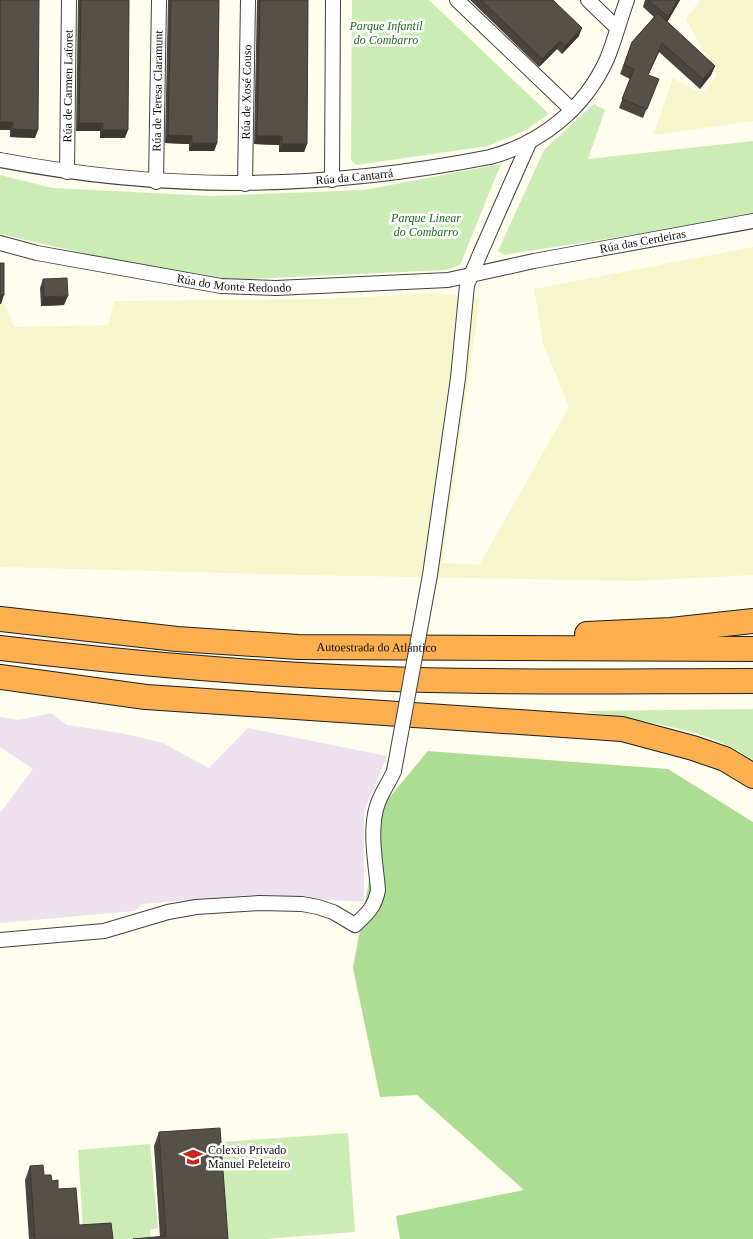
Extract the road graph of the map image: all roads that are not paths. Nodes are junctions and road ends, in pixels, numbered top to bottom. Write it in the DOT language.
graph roads {
  1 [pos="69,0"];
  2 [pos="159,0"];
  3 [pos="248,0"];
  4 [pos="332,0"];
  5 [pos="457,0"];
  6 [pos="588,0"];
  7 [pos="627,0"];
  8 [pos="618,28"];
  9 [pos="572,110"];
  10 [pos="530,142"];
  11 [pos="0,160"];
  12 [pos="67,172"];
  13 [pos="332,180"];
  14 [pos="156,182"];
  15 [pos="246,184"];
  16 [pos="753,221"];
  17 [pos="0,243"];
  18 [pos="534,261"];
  19 [pos="470,276"];
  20 [pos="0,619"];
  21 [pos="753,621"];
  22 [pos="53,625"];
  23 [pos="0,648"];
  24 [pos="753,649"];
  25 [pos="0,677"];
  26 [pos="753,681"];
  27 [pos="753,776"];
  28 [pos="0,940"];
  1 -- 12 [label="street, Rúa de Carmen Laforet"];
  2 -- 14 [label="street, Rúa de Teresa Claramunt"];
  3 -- 15 [label="street, Rúa de Xosé Couso"];
  4 -- 13 [label="street"];
  5 -- 9 [label="street"];
  6 -- 8 [label="street"];
  7 -- 8 [label="street, Rúa da Cantarrá"];
  8 -- 9 [label="street, Rúa da Cantarrá"];
  9 -- 10 [label="street, Rúa da Cantarrá"];
  10 -- 13 [label="street, Rúa da Cantarrá"];
  10 -- 19 [label="street, bridge"];
  11 -- 12 [label="street, Rúa da Cantarrá"];
  12 -- 14 [label="street, Rúa da Cantarrá"];
  13 -- 15 [label="street, Rúa da Cantarrá"];
  14 -- 15 [label="street, Rúa da Cantarrá"];
  16 -- 18 [label="street, Rúa das Cerdeiras"];
  17 -- 19 [label="street, Rúa do Monte Redondo"];
  18 -- 19 [label="street, Rúa do Monte Redondo"];
  19 -- 28 [label="street, bridge"];
  20 -- 22 [label="highway, Autoestrada do Atlántico"];
  21 -- 22 [label="highway"];
  22 -- 24 [label="highway, Autoestrada do Atlántico"];
  23 -- 26 [label="highway"];
  25 -- 27 [label="highway"];
}
